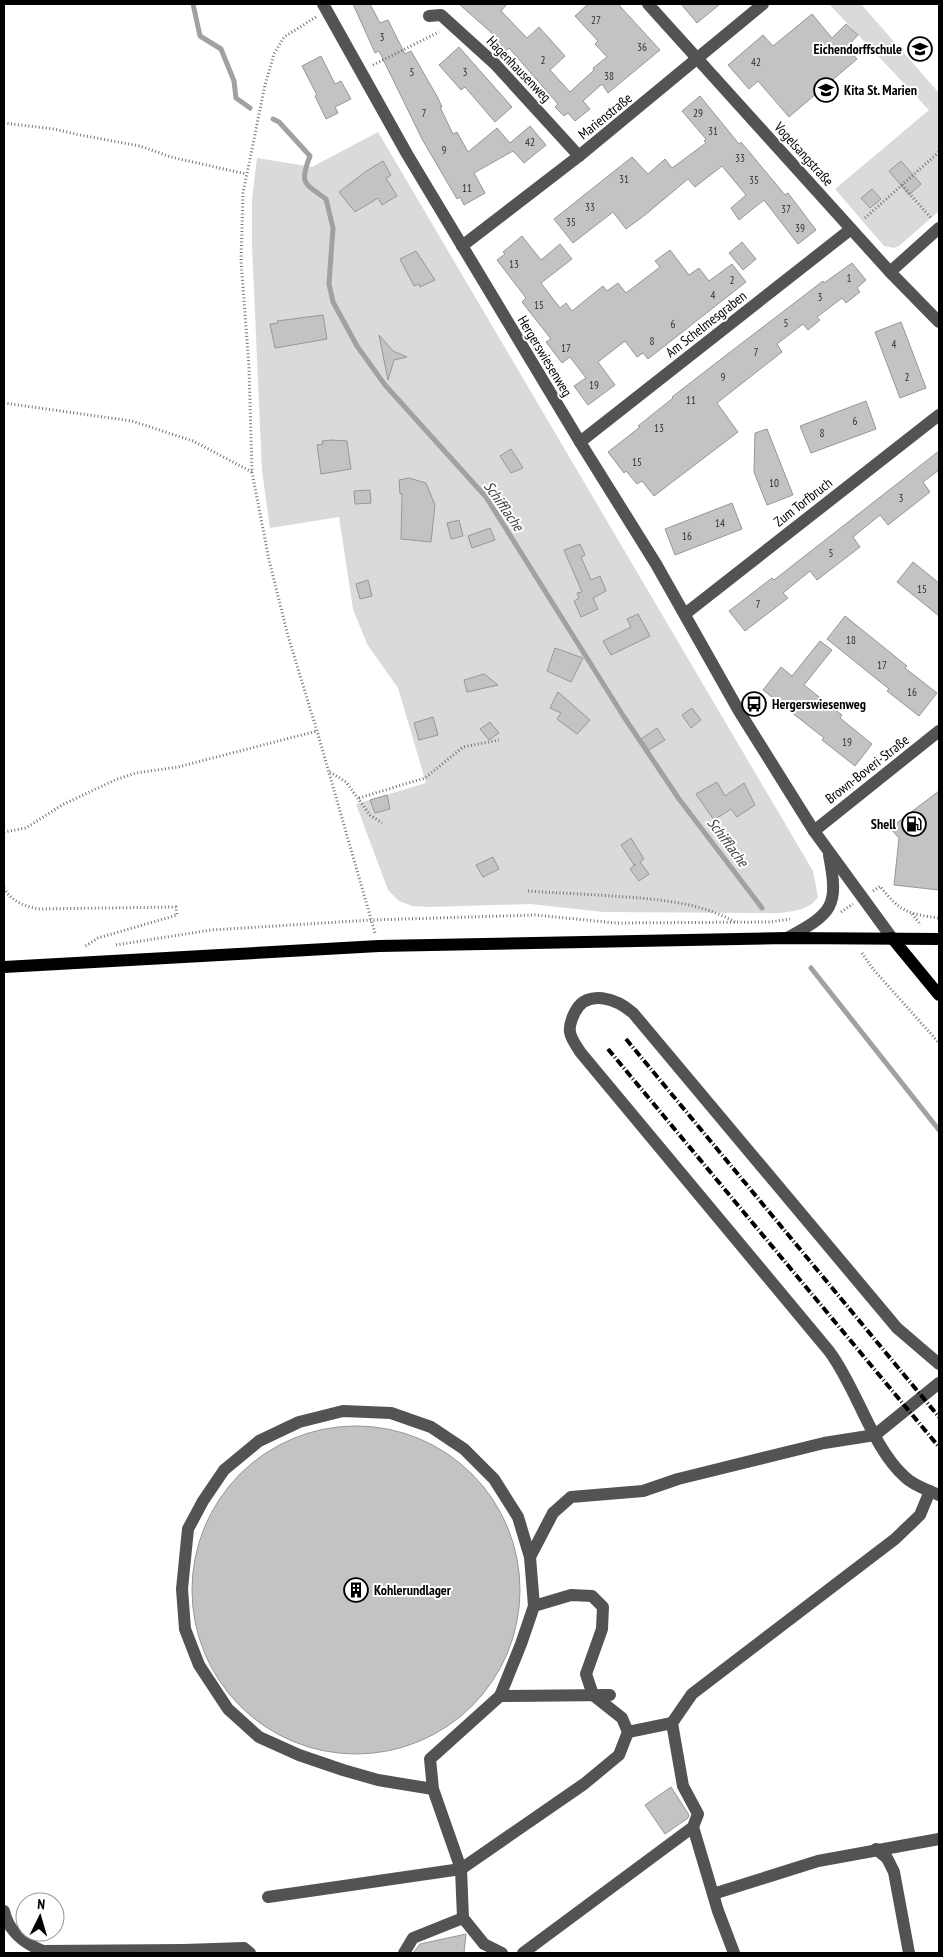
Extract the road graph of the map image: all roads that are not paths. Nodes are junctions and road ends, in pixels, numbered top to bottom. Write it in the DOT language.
graph roads {
  1 [pos="648,4"];
  2 [pos="763,4"];
  3 [pos="325,7"];
  4 [pos="429,16"];
  5 [pos="698,58"];
  6 [pos="579,156"];
  7 [pos="937,226"];
  8 [pos="851,229"];
  9 [pos="462,246"];
  10 [pos="890,272"];
  11 [pos="939,322"];
  12 [pos="939,415"];
  13 [pos="580,442"];
  14 [pos="685,614"];
  15 [pos="939,731"];
  16 [pos="814,831"];
  17 [pos="828,850"];
  18 [pos="787,938"];
  19 [pos="892,938"];
  20 [pos="939,939"];
  21 [pos="4,967"];
  22 [pos="939,995"];
  23 [pos="939,1364"];
  24 [pos="939,1383"];
  25 [pos="875,1435"];
  26 [pos="935,1493"];
  27 [pos="530,1557"];
  28 [pos="534,1606"];
  29 [pos="593,1695"];
  30 [pos="610,1695"];
  31 [pos="500,1696"];
  32 [pos="672,1723"];
  33 [pos="628,1732"];
  34 [pos="433,1789"];
  35 [pos="693,1827"];
  36 [pos="939,1839"];
  37 [pos="876,1849"];
  38 [pos="461,1869"];
  39 [pos="713,1894"];
  40 [pos="268,1897"];
  41 [pos="4,1910"];
  42 [pos="463,1918"];
  43 [pos="182,1952"];
  44 [pos="250,1953"];
  45 [pos="404,1953"];
  46 [pos="502,1953"];
  47 [pos="523,1953"];
  48 [pos="734,1953"];
  49 [pos="909,1953"];
  1 -- 5 [label="street, Vogelsangstraße"];
  2 -- 5 [label="street, Marienstraße"];
  3 -- 9 [label="street, Hergerswiesenweg"];
  4 -- 6 [label="street, Hagenhausenweg"];
  5 -- 6 [label="street, Marienstraße"];
  5 -- 8 [label="street, Vogelsangstraße"];
  6 -- 9 [label="street, Marienstraße"];
  7 -- 10 [label="street"];
  8 -- 10 [label="street, Vogelsangstraße"];
  8 -- 13 [label="street, Am Schelmesgraben"];
  9 -- 13 [label="street, Hergerswiesenweg"];
  10 -- 11 [label="street, Vogelsangstraße"];
  12 -- 14 [label="street, Zum Torfbruch"];
  13 -- 14 [label="street, Hergerswiesenweg"];
  14 -- 16 [label="street, Hergerswiesenweg"];
  15 -- 16 [label="street, Brown-Boveri-Straße"];
  16 -- 17 [label="street, Hergerswiesenweg"];
  17 -- 18 [label="street"];
  17 -- 19 [label="street, Hergerswiesenweg"];
  18 -- 19 [label="main road"];
  18 -- 21 [label="main road"];
  19 -- 20 [label="main road"];
  19 -- 22 [label="main road"];
  23 -- 25 [label="street"];
  24 -- 25 [label="street"];
  25 -- 26 [label="street"];
  25 -- 27 [label="street"];
  26 -- 32 [label="street"];
  27 -- 28 [label="street"];
  27 -- 34 [label="street"];
  28 -- 29 [label="street"];
  28 -- 31 [label="street"];
  29 -- 30 [label="street"];
  29 -- 31 [label="street"];
  29 -- 33 [label="street"];
  31 -- 34 [label="street"];
  32 -- 33 [label="street"];
  32 -- 35 [label="street"];
  33 -- 38 [label="street"];
  34 -- 38 [label="street"];
  35 -- 39 [label="street"];
  35 -- 47 [label="street"];
  36 -- 37 [label="street"];
  37 -- 39 [label="street"];
  37 -- 49 [label="street"];
  38 -- 40 [label="street"];
  38 -- 42 [label="street"];
  39 -- 48 [label="street"];
  41 -- 43 [label="street"];
  42 -- 45 [label="street"];
  42 -- 46 [label="street"];
  43 -- 44 [label="street"];
}
